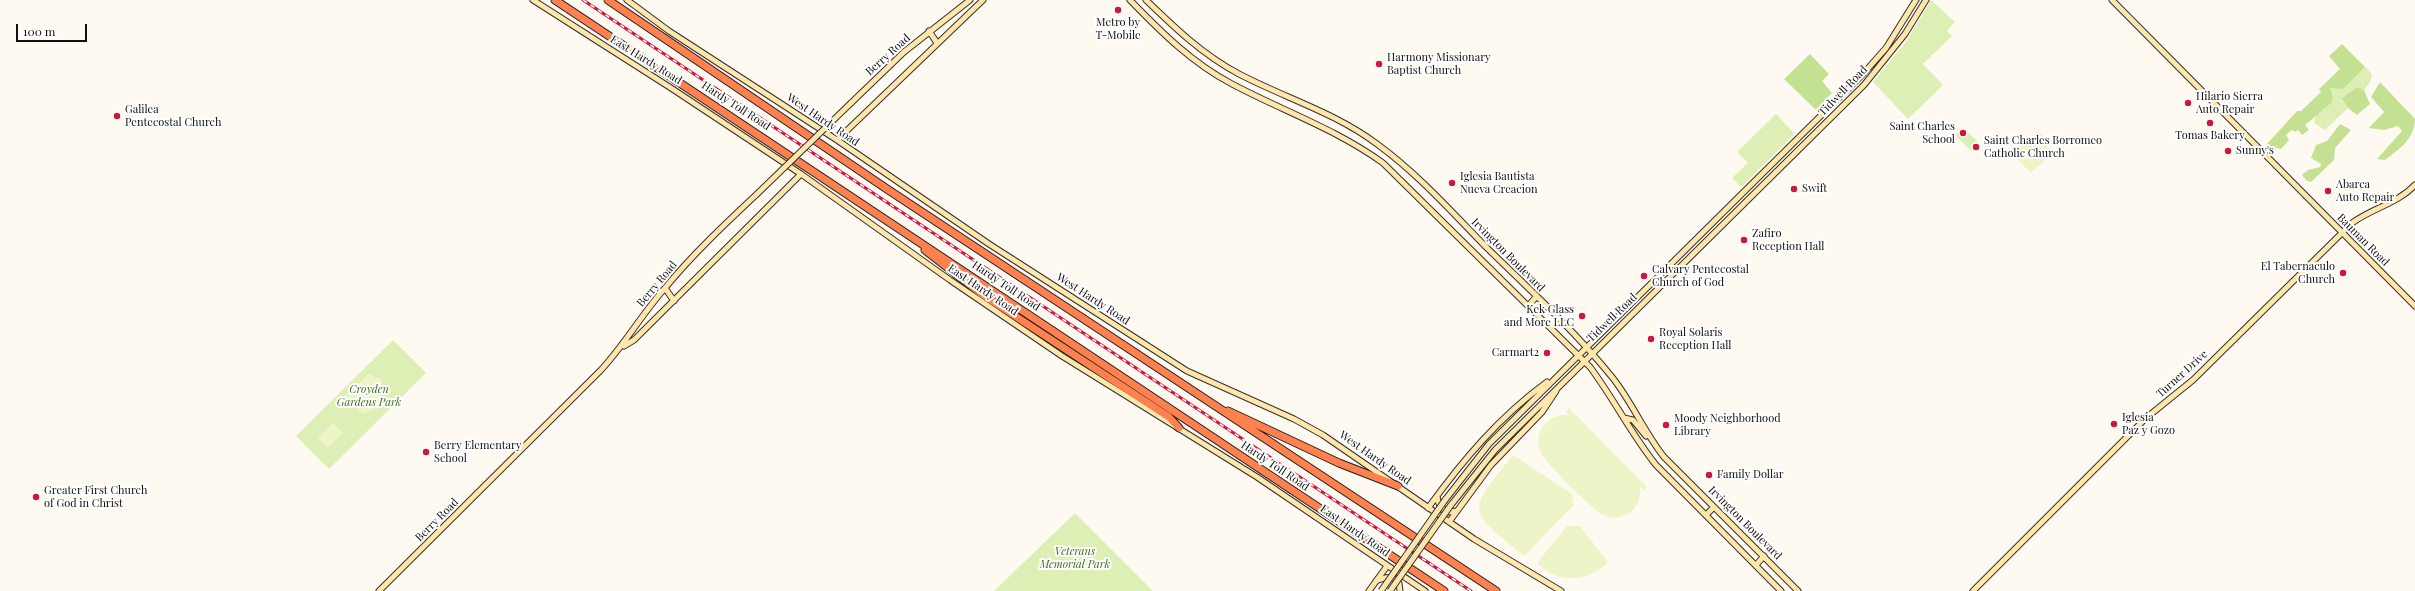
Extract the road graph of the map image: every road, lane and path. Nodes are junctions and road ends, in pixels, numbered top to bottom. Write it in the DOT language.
graph roads {
  1 [pos="532,0"];
  2 [pos="555,0"];
  3 [pos="608,0"];
  4 [pos="611,0"];
  5 [pos="628,0"];
  6 [pos="970,0"];
  7 [pos="975,0"];
  8 [pos="982,0"];
  9 [pos="1130,0"];
  10 [pos="1146,0"];
  11 [pos="1916,0"];
  12 [pos="1926,0"];
  13 [pos="2112,0"];
  14 [pos="965,4"];
  15 [pos="639,20"];
  16 [pos="1898,30"];
  17 [pos="929,31"];
  18 [pos="1906,34"];
  19 [pos="937,43"];
  20 [pos="837,140"];
  21 [pos="801,174"];
  22 [pos="2415,185"];
  23 [pos="1729,206"];
  24 [pos="1734,212"];
  25 [pos="879,214"];
  26 [pos="2342,233"];
  27 [pos="665,288"];
  28 [pos="1536,297"];
  29 [pos="674,300"];
  30 [pos="1630,304"];
  31 [pos="1528,306"];
  32 [pos="2415,306"];
  33 [pos="1635,309"];
  34 [pos="1585,347"];
  35 [pos="621,348"];
  36 [pos="1591,353"];
  37 [pos="1577,355"];
  38 [pos="1583,361"];
  39 [pos="1559,373"];
  40 [pos="1562,382"];
  41 [pos="1207,401"];
  42 [pos="1624,418"];
  43 [pos="1179,428"];
  44 [pos="1652,442"];
  45 [pos="1398,486"];
  46 [pos="1437,496"];
  47 [pos="1714,506"];
  48 [pos="1428,508"];
  49 [pos="1457,510"];
  50 [pos="1706,515"];
  51 [pos="1449,522"];
  52 [pos="1764,556"];
  53 [pos="1756,565"];
  54 [pos="1387,566"];
  55 [pos="1376,580"];
  56 [pos="1408,580"];
  57 [pos="379,591"];
  58 [pos="1369,591"];
  59 [pos="1381,591"];
  60 [pos="1390,591"];
  61 [pos="1400,591"];
  62 [pos="1425,591"];
  63 [pos="1444,591"];
  64 [pos="1496,591"];
  65 [pos="1561,591"];
  66 [pos="1781,591"];
  67 [pos="1798,591"];
  68 [pos="1972,591"];
  1 -- 21 [label="main road, East Hardy Road"];
  2 -- 25 [label="highway, Hardy Toll Road"];
  3 -- 15 [label="highway, Hardy Toll Road"];
  4 -- 15 [label="highway"];
  5 -- 20 [label="main road, West Hardy Road"];
  6 -- 14 [label="main road, Berry Road"];
  7 -- 14 [label="main road, Berry Road"];
  8 -- 19 [label="main road"];
  9 -- 31 [label="main road, Irvington Boulevard"];
  10 -- 28 [label="main road, Irvington Boulevard"];
  11 -- 16 [label="main road, Tidwell Road"];
  12 -- 18 [label="main road, Tidwell Road"];
  13 -- 26 [label="main road, Bauman Road"];
  14 -- 17 [label="main road, Berry Road"];
  15 -- 41 [label="highway, Hardy Toll Road"];
  16 -- 18 [label="main road"];
  16 -- 23 [label="main road, Tidwell Road"];
  17 -- 19 [label="main road"];
  17 -- 27 [label="main road, Berry Road, bridge"];
  18 -- 24 [label="main road, Tidwell Road"];
  19 -- 20 [label="main road"];
  20 -- 45 [label="main road, West Hardy Road"];
  21 -- 29 [label="main road"];
  21 -- 43 [label="main road, East Hardy Road"];
  22 -- 26 [label="main road, Turner Drive"];
  23 -- 24 [label="main road"];
  23 -- 30 [label="main road, Tidwell Road"];
  24 -- 33 [label="main road, Tidwell Road"];
  25 -- 43 [label="highway"];
  25 -- 63 [label="highway, Hardy Toll Road"];
  26 -- 32 [label="main road, Bauman Road"];
  26 -- 68 [label="main road, Turner Drive"];
  27 -- 29 [label="main road"];
  27 -- 35 [label="main road, Berry Road"];
  28 -- 31 [label="main road"];
  28 -- 34 [label="main road, Irvington Boulevard"];
  29 -- 35 [label="main road"];
  30 -- 33 [label="main road"];
  30 -- 34 [label="main road, Tidwell Road"];
  31 -- 37 [label="main road, Irvington Boulevard"];
  33 -- 36 [label="main road, Tidwell Road"];
  34 -- 36 [label="main road, Irvington Boulevard"];
  34 -- 37 [label="main road, Tidwell Road"];
  35 -- 57 [label="main road, Berry Road"];
  36 -- 38 [label="main road, Tidwell Road"];
  36 -- 44 [label="main road, Irvington Boulevard"];
  37 -- 38 [label="main road, Irvington Boulevard"];
  37 -- 39 [label="main road, Tidwell Road"];
  38 -- 40 [label="main road, Tidwell Road"];
  38 -- 42 [label="main road, Irvington Boulevard"];
  39 -- 46 [label="main road"];
  39 -- 59 [label="main road, Tidwell Road, bridge"];
  40 -- 49 [label="main road"];
  40 -- 60 [label="main road, Tidwell Road, bridge"];
  41 -- 45 [label="highway"];
  41 -- 64 [label="highway, Hardy Toll Road"];
  42 -- 44 [label="main road"];
  42 -- 50 [label="main road, Irvington Boulevard"];
  43 -- 54 [label="main road, East Hardy Road"];
  44 -- 47 [label="main road, Irvington Boulevard"];
  45 -- 48 [label="main road, West Hardy Road"];
  46 -- 48 [label="main road"];
  46 -- 49 [label="main road"];
  47 -- 50 [label="main road"];
  47 -- 52 [label="main road, Irvington Boulevard"];
  48 -- 51 [label="main road, West Hardy Road"];
  49 -- 51 [label="main road"];
  50 -- 53 [label="main road, Irvington Boulevard"];
  51 -- 65 [label="main road, West Hardy Road"];
  52 -- 53 [label="main road"];
  52 -- 67 [label="main road, Irvington Boulevard"];
  53 -- 66 [label="main road, Irvington Boulevard"];
  54 -- 55 [label="main road"];
  54 -- 56 [label="main road, East Hardy Road"];
  55 -- 58 [label="main road"];
  55 -- 61 [label="main road"];
  56 -- 61 [label="main road"];
  56 -- 62 [label="main road, East Hardy Road"];
}
